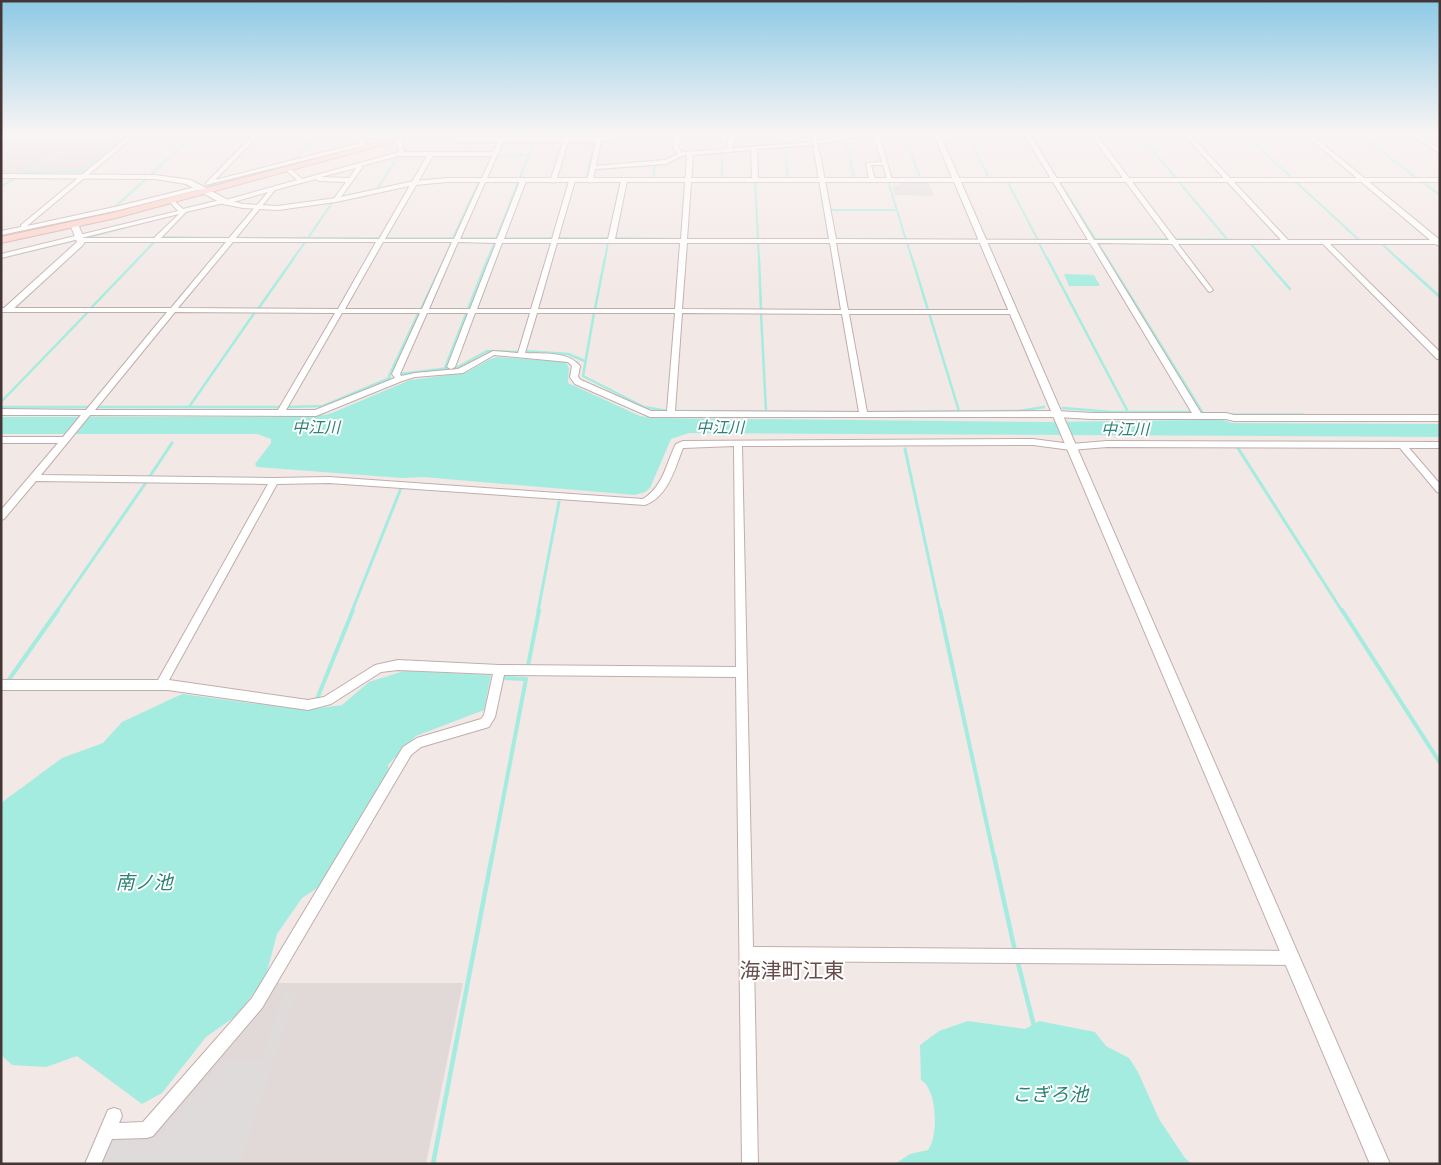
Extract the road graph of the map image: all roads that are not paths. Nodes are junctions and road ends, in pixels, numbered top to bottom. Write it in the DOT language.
graph roads {
  1 [pos="68,188"];
  2 [pos="204,188"];
  3 [pos="345,188"];
  4 [pos="386,188"];
  5 [pos="410,188"];
  6 [pos="479,188"];
  7 [pos="517,188"];
  8 [pos="570,188"];
  9 [pos="622,188"];
  10 [pos="688,188"];
  11 [pos="824,188"];
  12 [pos="961,188"];
  13 [pos="1059,188"];
  14 [pos="1133,188"];
  15 [pos="1236,188"];
  16 [pos="1373,188"];
  17 [pos="201,189"];
  18 [pos="272,189"];
  19 [pos="336,200"];
  20 [pos="172,201"];
  21 [pos="225,202"];
  22 [pos="258,207"];
  23 [pos="181,211"];
  24 [pos="74,224"];
  25 [pos="20,229"];
  26 [pos="1,233"];
  27 [pos="80,239"];
  28 [pos="157,239"];
  29 [pos="1,240"];
  30 [pos="231,240"];
  31 [pos="381,240"];
  32 [pos="456,240"];
  33 [pos="497,240"];
  34 [pos="555,240"];
  35 [pos="611,241"];
  36 [pos="684,241"];
  37 [pos="833,241"];
  38 [pos="982,241"];
  39 [pos="1093,241"];
  40 [pos="1174,242"];
  41 [pos="1286,242"];
  42 [pos="1325,242"];
  43 [pos="1439,243"];
  44 [pos="1,256"];
  45 [pos="1210,290"];
  46 [pos="173,310"];
  47 [pos="340,310"];
  48 [pos="424,311"];
  49 [pos="470,311"];
  50 [pos="534,311"];
  51 [pos="679,311"];
  52 [pos="3,312"];
  53 [pos="845,312"];
  54 [pos="1013,312"];
  55 [pos="520,355"];
  56 [pos="1440,357"];
  57 [pos="450,370"];
  58 [pos="399,379"];
  59 [pos="1,412"];
  60 [pos="281,412"];
  61 [pos="87,413"];
  62 [pos="671,414"];
  63 [pos="863,414"];
  64 [pos="1058,415"];
  65 [pos="1199,416"];
  66 [pos="1440,418"];
  67 [pos="67,438"];
  68 [pos="1,440"];
  69 [pos="738,444"];
  70 [pos="1070,444"];
  71 [pos="1402,445"];
  72 [pos="1440,445"];
  73 [pos="34,478"];
  74 [pos="274,481"];
  75 [pos="1440,490"];
  76 [pos="1,517"];
  77 [pos="742,672"];
  78 [pos="498,674"];
  79 [pos="1,685"];
  80 [pos="161,685"];
  81 [pos="747,954"];
  82 [pos="1291,958"];
  83 [pos="93,1164"];
  84 [pos="750,1164"];
  85 [pos="1380,1164"];
  1 -- 25 [label="street"];
  2 -- 17 [label="main road"];
  3 -- 19 [label="street"];
  4 -- 19 [label="street"];
  5 -- 31 [label="street"];
  6 -- 32 [label="street"];
  7 -- 33 [label="street"];
  8 -- 34 [label="street"];
  9 -- 35 [label="street"];
  10 -- 36 [label="street"];
  11 -- 37 [label="street"];
  12 -- 38 [label="street"];
  13 -- 39 [label="street"];
  14 -- 40 [label="street"];
  15 -- 41 [label="street"];
  16 -- 43 [label="street"];
  17 -- 20 [label="main road"];
  17 -- 21 [label="street"];
  17 -- 25 [label="street"];
  18 -- 21 [label="street"];
  18 -- 22 [label="street"];
  19 -- 22 [label="street"];
  20 -- 23 [label="street"];
  20 -- 24 [label="main road"];
  21 -- 22 [label="street"];
  21 -- 23 [label="street"];
  22 -- 30 [label="street"];
  23 -- 27 [label="street"];
  23 -- 28 [label="street"];
  24 -- 27 [label="street"];
  24 -- 29 [label="main road"];
  25 -- 26 [label="street"];
  27 -- 28 [label="street"];
  27 -- 44 [label="street"];
  27 -- 52 [label="street"];
  28 -- 30 [label="street"];
  30 -- 31 [label="street"];
  30 -- 46 [label="street"];
  31 -- 32 [label="street"];
  31 -- 47 [label="street"];
  32 -- 33 [label="street"];
  32 -- 48 [label="street"];
  33 -- 34 [label="street"];
  33 -- 49 [label="street"];
  34 -- 35 [label="street"];
  34 -- 50 [label="street"];
  35 -- 36 [label="street"];
  36 -- 37 [label="street"];
  36 -- 51 [label="street"];
  37 -- 38 [label="street"];
  37 -- 53 [label="street"];
  38 -- 39 [label="street"];
  38 -- 54 [label="street"];
  39 -- 40 [label="street"];
  39 -- 65 [label="street"];
  40 -- 41 [label="street"];
  40 -- 45 [label="street"];
  41 -- 42 [label="street"];
  42 -- 43 [label="street"];
  42 -- 56 [label="street"];
  46 -- 47 [label="street"];
  46 -- 52 [label="street"];
  46 -- 61 [label="street"];
  47 -- 48 [label="street"];
  47 -- 60 [label="street"];
  48 -- 49 [label="street"];
  48 -- 58 [label="street"];
  49 -- 50 [label="street"];
  49 -- 57 [label="street"];
  50 -- 51 [label="street"];
  50 -- 55 [label="street"];
  51 -- 53 [label="street"];
  51 -- 62 [label="street"];
  53 -- 54 [label="street"];
  53 -- 63 [label="street"];
  54 -- 64 [label="street"];
  55 -- 57 [label="street"];
  55 -- 62 [label="street"];
  57 -- 58 [label="street"];
  58 -- 60 [label="street"];
  59 -- 61 [label="street"];
  60 -- 61 [label="street"];
  61 -- 67 [label="street"];
  62 -- 63 [label="street"];
  63 -- 64 [label="street"];
  64 -- 65 [label="street"];
  64 -- 70 [label="street"];
  65 -- 66 [label="street"];
  67 -- 68 [label="street"];
  67 -- 73 [label="street"];
  69 -- 70 [label="street"];
  69 -- 74 [label="street"];
  69 -- 77 [label="street"];
  70 -- 71 [label="street"];
  70 -- 82 [label="street"];
  71 -- 72 [label="street"];
  71 -- 75 [label="street"];
  73 -- 74 [label="street"];
  73 -- 76 [label="street"];
  74 -- 80 [label="street"];
  77 -- 78 [label="street"];
  77 -- 81 [label="street"];
  78 -- 80 [label="street"];
  78 -- 83 [label="street"];
  79 -- 80 [label="street"];
  81 -- 82 [label="street"];
  81 -- 84 [label="street"];
  82 -- 85 [label="street"];
}
